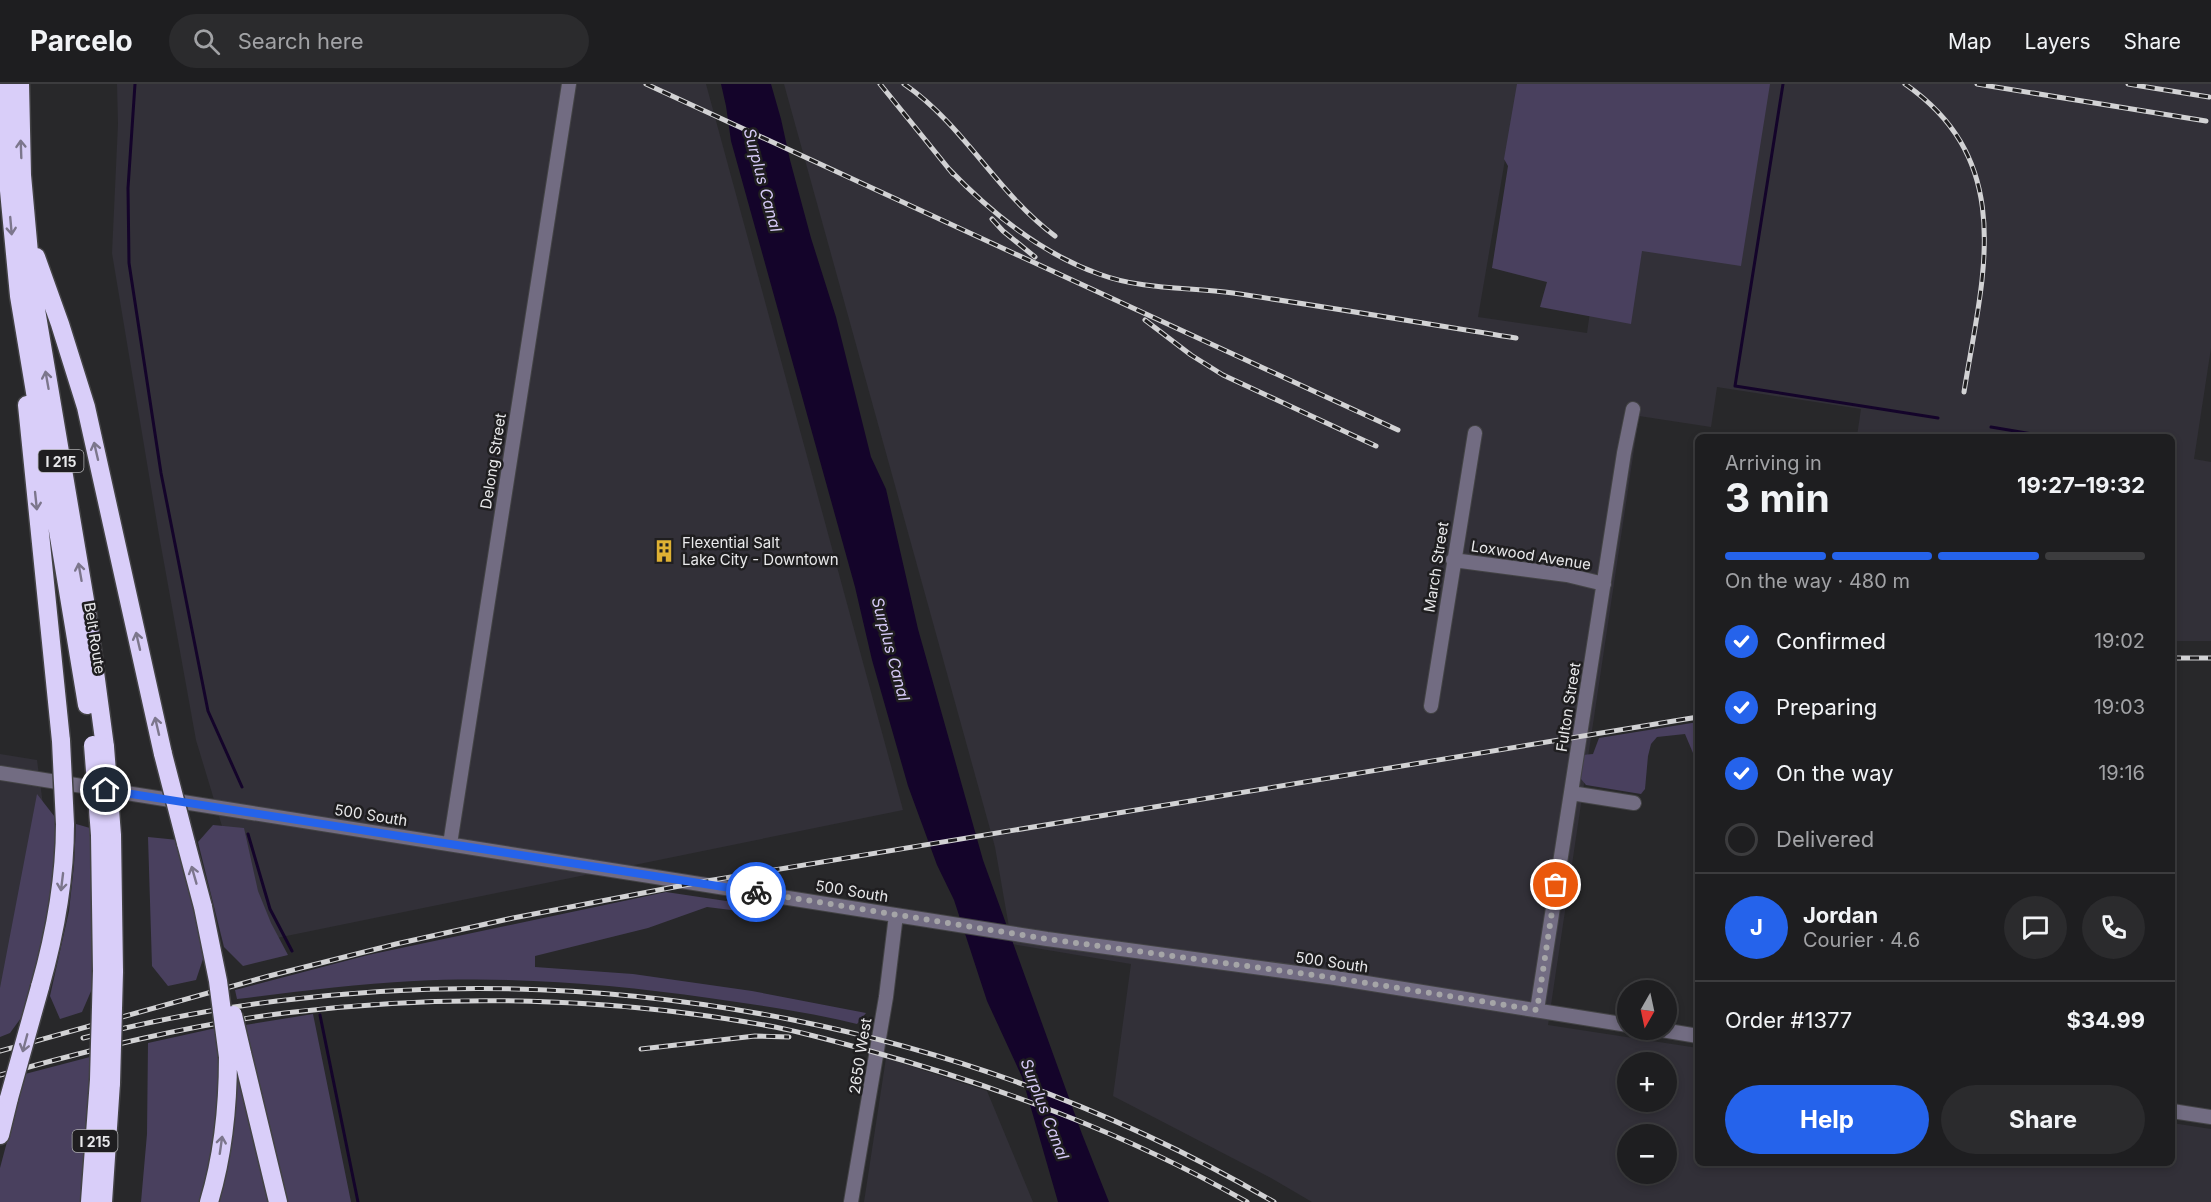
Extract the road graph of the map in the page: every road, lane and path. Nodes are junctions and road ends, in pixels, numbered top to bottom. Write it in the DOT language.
graph roads {
  1 [pos="5,84"];
  2 [pos="20,84"];
  3 [pos="569,84"];
  4 [pos="26,229"];
  5 [pos="19,296"];
  6 [pos="1633,409"];
  7 [pos="1474,433"];
  8 [pos="1453,560"];
  9 [pos="1604,584"];
  10 [pos="1431,706"];
  11 [pos="99,746"];
  12 [pos="0,773"];
  13 [pos="1571,793"];
  14 [pos="1634,803"];
  15 [pos="450,844"];
  16 [pos="896,915"];
  17 [pos="1537,1010"];
  18 [pos="1617,1022"];
  19 [pos="1677,1032"];
  20 [pos="1695,1036"];
  21 [pos="235,1055"];
  22 [pos="105,1082"];
  23 [pos="2175,1111"];
  24 [pos="2211,1117"];
  25 [pos="0,1135"];
  26 [pos="90,1202"];
  27 [pos="103,1202"];
  28 [pos="209,1202"];
  29 [pos="278,1202"];
  30 [pos="851,1202"];
  1 -- 5 [label="highway, Belt Route / I 215, one-way"];
  4 -- 2 [label="highway, Belt Route / I 215, one-way"];
  3 -- 15 [label="street, Delong Street"];
  11 -- 4 [label="highway, Belt Route / I 215, one-way"];
  21 -- 4 [label="highway, one-way, bridge"];
  5 -- 11 [label="highway, Belt Route / I 215"];
  5 -- 25 [label="highway, one-way, bridge"];
  6 -- 9 [label="street, Fulton Street"];
  7 -- 8 [label="street, March Street"];
  8 -- 9 [label="street, Loxwood Avenue"];
  8 -- 10 [label="street, March Street"];
  9 -- 13 [label="street, Fulton Street"];
  11 -- 22 [label="highway, Belt Route / I 215, bridge"];
  12 -- 15 [label="street, 500 South"];
  13 -- 14 [label="street"];
  13 -- 17 [label="street, Fulton Street"];
  15 -- 16 [label="street, 500 South"];
  16 -- 17 [label="street, 500 South"];
  16 -- 30 [label="street, 2650 West"];
  17 -- 18 [label="street, 500 South"];
  19 -- 20 [label="street"];
  28 -- 21 [label="highway, one-way"];
  21 -- 29 [label="highway"];
  22 -- 26 [label="highway, Belt Route / I 215"];
  22 -- 27 [label="highway, Belt Route / I 215"];
  23 -- 24 [label="street"];
}
